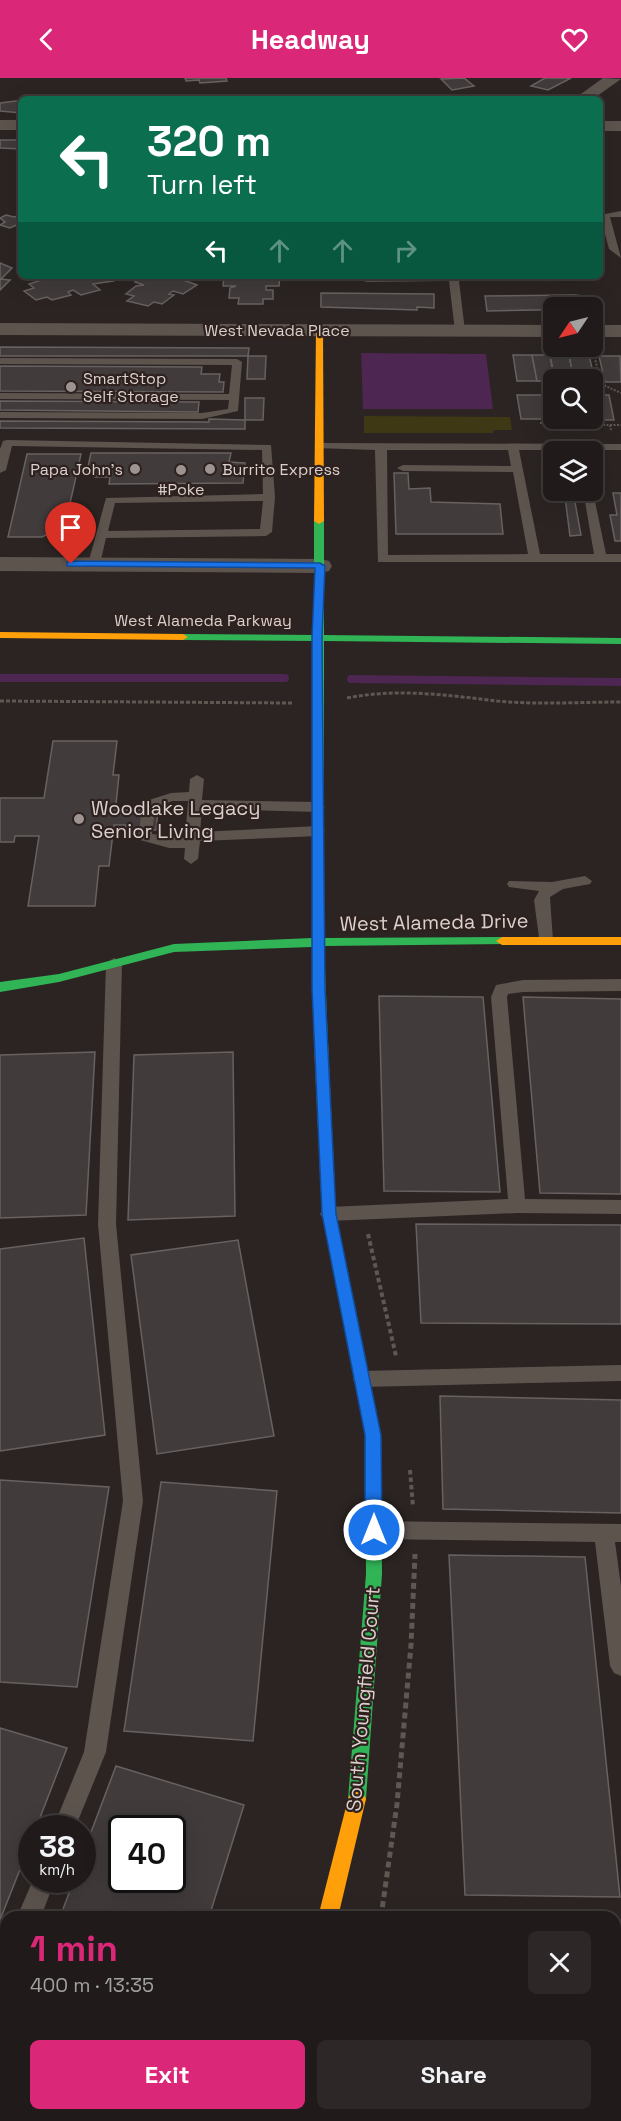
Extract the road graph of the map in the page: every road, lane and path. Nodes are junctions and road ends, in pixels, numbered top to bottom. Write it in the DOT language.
graph roads {
  1 [pos="614,78"];
  2 [pos="587,96"];
  3 [pos="0,125"];
  4 [pos="18,125"];
  5 [pos="603,126"];
  6 [pos="621,126"];
  7 [pos="621,214"];
  8 [pos="621,255"];
  9 [pos="367,279"];
  10 [pos="454,279"];
  11 [pos="0,329"];
  12 [pos="319,330"];
  13 [pos="460,331"];
  14 [pos="543,331"];
  15 [pos="603,331"];
  16 [pos="621,331"];
  17 [pos="595,357"];
  18 [pos="0,361"];
  19 [pos="621,393"];
  20 [pos="0,396"];
  21 [pos="234,397"];
  22 [pos="0,415"];
  23 [pos="610,425"];
  24 [pos="621,425"];
  25 [pos="320,446"];
  26 [pos="381,446"];
  27 [pos="513,446"];
  28 [pos="543,447"];
  29 [pos="621,447"];
  30 [pos="603,448"];
  31 [pos="403,468"];
  32 [pos="518,469"];
  33 [pos="0,470"];
  34 [pos="269,497"];
  35 [pos="591,501"];
  36 [pos="101,535"];
  37 [pos="535,558"];
  38 [pos="601,558"];
  39 [pos="621,558"];
  40 [pos="0,564"];
  41 [pos="94,564"];
  42 [pos="320,566"];
  43 [pos="0,635"];
  44 [pos="317,637"];
  45 [pos="621,641"];
  46 [pos="0,701"];
  47 [pos="621,702"];
  48 [pos="317,704"];
  49 [pos="197,779"];
  50 [pos="195,800"];
  51 [pos="318,807"];
  52 [pos="318,831"];
  53 [pos="193,840"];
  54 [pos="192,858"];
  55 [pos="585,881"];
  56 [pos="514,884"];
  57 [pos="553,887"];
  58 [pos="545,941"];
  59 [pos="621,941"];
  60 [pos="319,942"];
  61 [pos="114,963"];
  62 [pos="621,985"];
  63 [pos="0,987"];
  64 [pos="517,1206"];
  65 [pos="621,1208"];
  66 [pos="329,1214"];
  67 [pos="621,1373"];
  68 [pos="362,1379"];
  69 [pos="374,1530"];
  70 [pos="613,1533"];
  71 [pos="621,1666"];
  72 [pos="69,1815"];
  73 [pos="39,1893"];
  74 [pos="31,1911"];
  75 [pos="330,1911"];
  1 -- 2 [label="street"];
  3 -- 4 [label="street"];
  5 -- 6 [label="street"];
  7 -- 8 [label="lane"];
  9 -- 10 [label="lane"];
  10 -- 13 [label="lane"];
  11 -- 12 [label="street, West Nevada Place"];
  12 -- 13 [label="street, West Nevada Place"];
  12 -- 25 [label="street, South Youngfield Court"];
  13 -- 14 [label="street, West Nevada Place"];
  15 -- 16 [label="street"];
  17 -- 19 [label="path"];
  18 -- 21 [label="lane"];
  20 -- 21 [label="lane"];
  21 -- 22 [label="lane"];
  23 -- 24 [label="path"];
  25 -- 26 [label="lane"];
  25 -- 42 [label="street, South Youngfield Court"];
  26 -- 27 [label="lane"];
  26 -- 37 [label="lane"];
  27 -- 28 [label="lane"];
  27 -- 32 [label="lane"];
  29 -- 30 [label="lane"];
  31 -- 32 [label="lane"];
  32 -- 37 [label="lane"];
  33 -- 34 [label="lane"];
  34 -- 36 [label="lane"];
  34 -- 36 [label="lane"];
  35 -- 38 [label="lane"];
  36 -- 41 [label="lane"];
  37 -- 38 [label="lane"];
  38 -- 39 [label="lane"];
  40 -- 41 [label="street"];
  41 -- 42 [label="street"];
  42 -- 44 [label="street, South Youngfield Court"];
  43 -- 44 [label="street, West Alameda Parkway"];
  44 -- 45 [label="street, West Alameda Parkway"];
  44 -- 48 [label="street, South Youngfield Court"];
  46 -- 48 [label="path"];
  47 -- 48 [label="path"];
  48 -- 51 [label="street, South Youngfield Court"];
  49 -- 50 [label="lane"];
  50 -- 51 [label="lane"];
  50 -- 53 [label="lane"];
  50 -- 53 [label="lane"];
  51 -- 52 [label="street, South Youngfield Court"];
  52 -- 53 [label="lane"];
  52 -- 60 [label="street, South Youngfield Court"];
  53 -- 54 [label="lane"];
  55 -- 57 [label="lane"];
  56 -- 57 [label="lane"];
  57 -- 58 [label="lane"];
  58 -- 59 [label="street, West Alameda Drive"];
  58 -- 60 [label="street, West Alameda Drive"];
  60 -- 61 [label="street, West Alameda Drive"];
  60 -- 66 [label="street, South Youngfield Court"];
  61 -- 63 [label="street, West Alameda Drive"];
  61 -- 72 [label="lane"];
  62 -- 64 [label="lane"];
  64 -- 65 [label="lane"];
  64 -- 66 [label="lane"];
  66 -- 68 [label="street, South Youngfield Court"];
  67 -- 68 [label="lane"];
  68 -- 69 [label="street, South Youngfield Court"];
  69 -- 70 [label="lane"];
  69 -- 75 [label="street, South Youngfield Court"];
  70 -- 71 [label="lane"];
  73 -- 74 [label="lane"];
}
